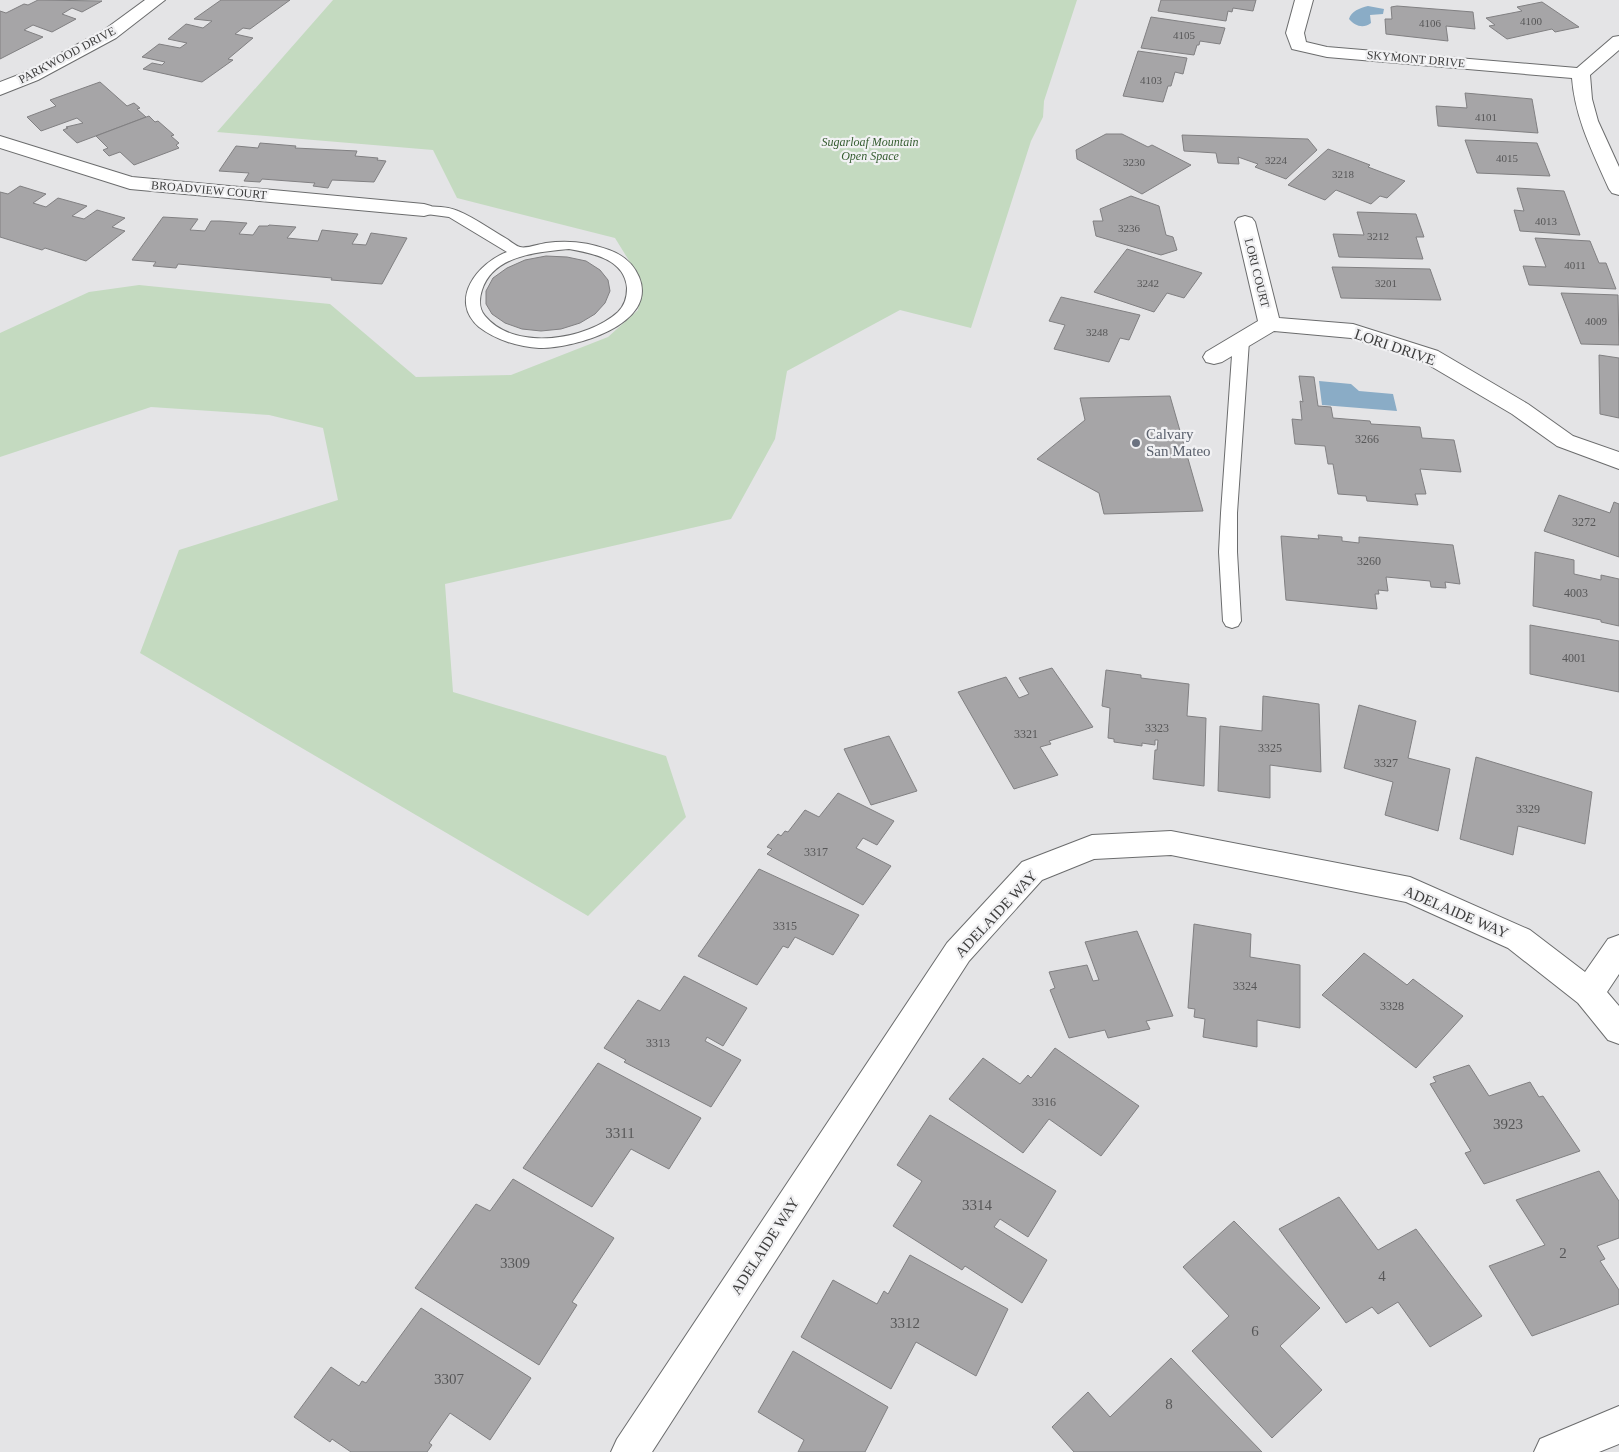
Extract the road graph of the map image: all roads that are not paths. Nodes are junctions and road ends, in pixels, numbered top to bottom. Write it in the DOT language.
graph roads {
  1 [pos="156,0"];
  2 [pos="1304,0"];
  3 [pos="1619,41"];
  4 [pos="1581,74"];
  5 [pos="0,90"];
  6 [pos="0,142"];
  7 [pos="1619,189"];
  8 [pos="424,210"];
  9 [pos="1244,222"];
  10 [pos="518,252"];
  11 [pos="1270,324"];
  12 [pos="1241,341"];
  13 [pos="1214,357"];
  14 [pos="1619,461"];
  15 [pos="1232,620"];
  16 [pos="1619,948"];
  17 [pos="1589,993"];
  18 [pos="1619,1030"];
  19 [pos="1619,1425"];
  20 [pos="630,1452"];
  21 [pos="1553,1452"];
  1 -- 5 [label="street, PARKWOOD DRIVE"];
  2 -- 4 [label="street, SKYMONT DRIVE"];
  3 -- 4 [label="street"];
  4 -- 7 [label="street"];
  6 -- 8 [label="street, BROADVIEW COURT"];
  8 -- 10 [label="lane"];
  9 -- 11 [label="street, LORI COURT"];
  10 -- 10 [label="lane"];
  11 -- 12 [label="street"];
  11 -- 14 [label="street, LORI DRIVE"];
  12 -- 13 [label="street"];
  12 -- 15 [label="lane"];
  16 -- 17 [label="street"];
  17 -- 18 [label="street, ADELAIDE WAY"];
  17 -- 20 [label="street, ADELAIDE WAY"];
  19 -- 21 [label="street"];
}
